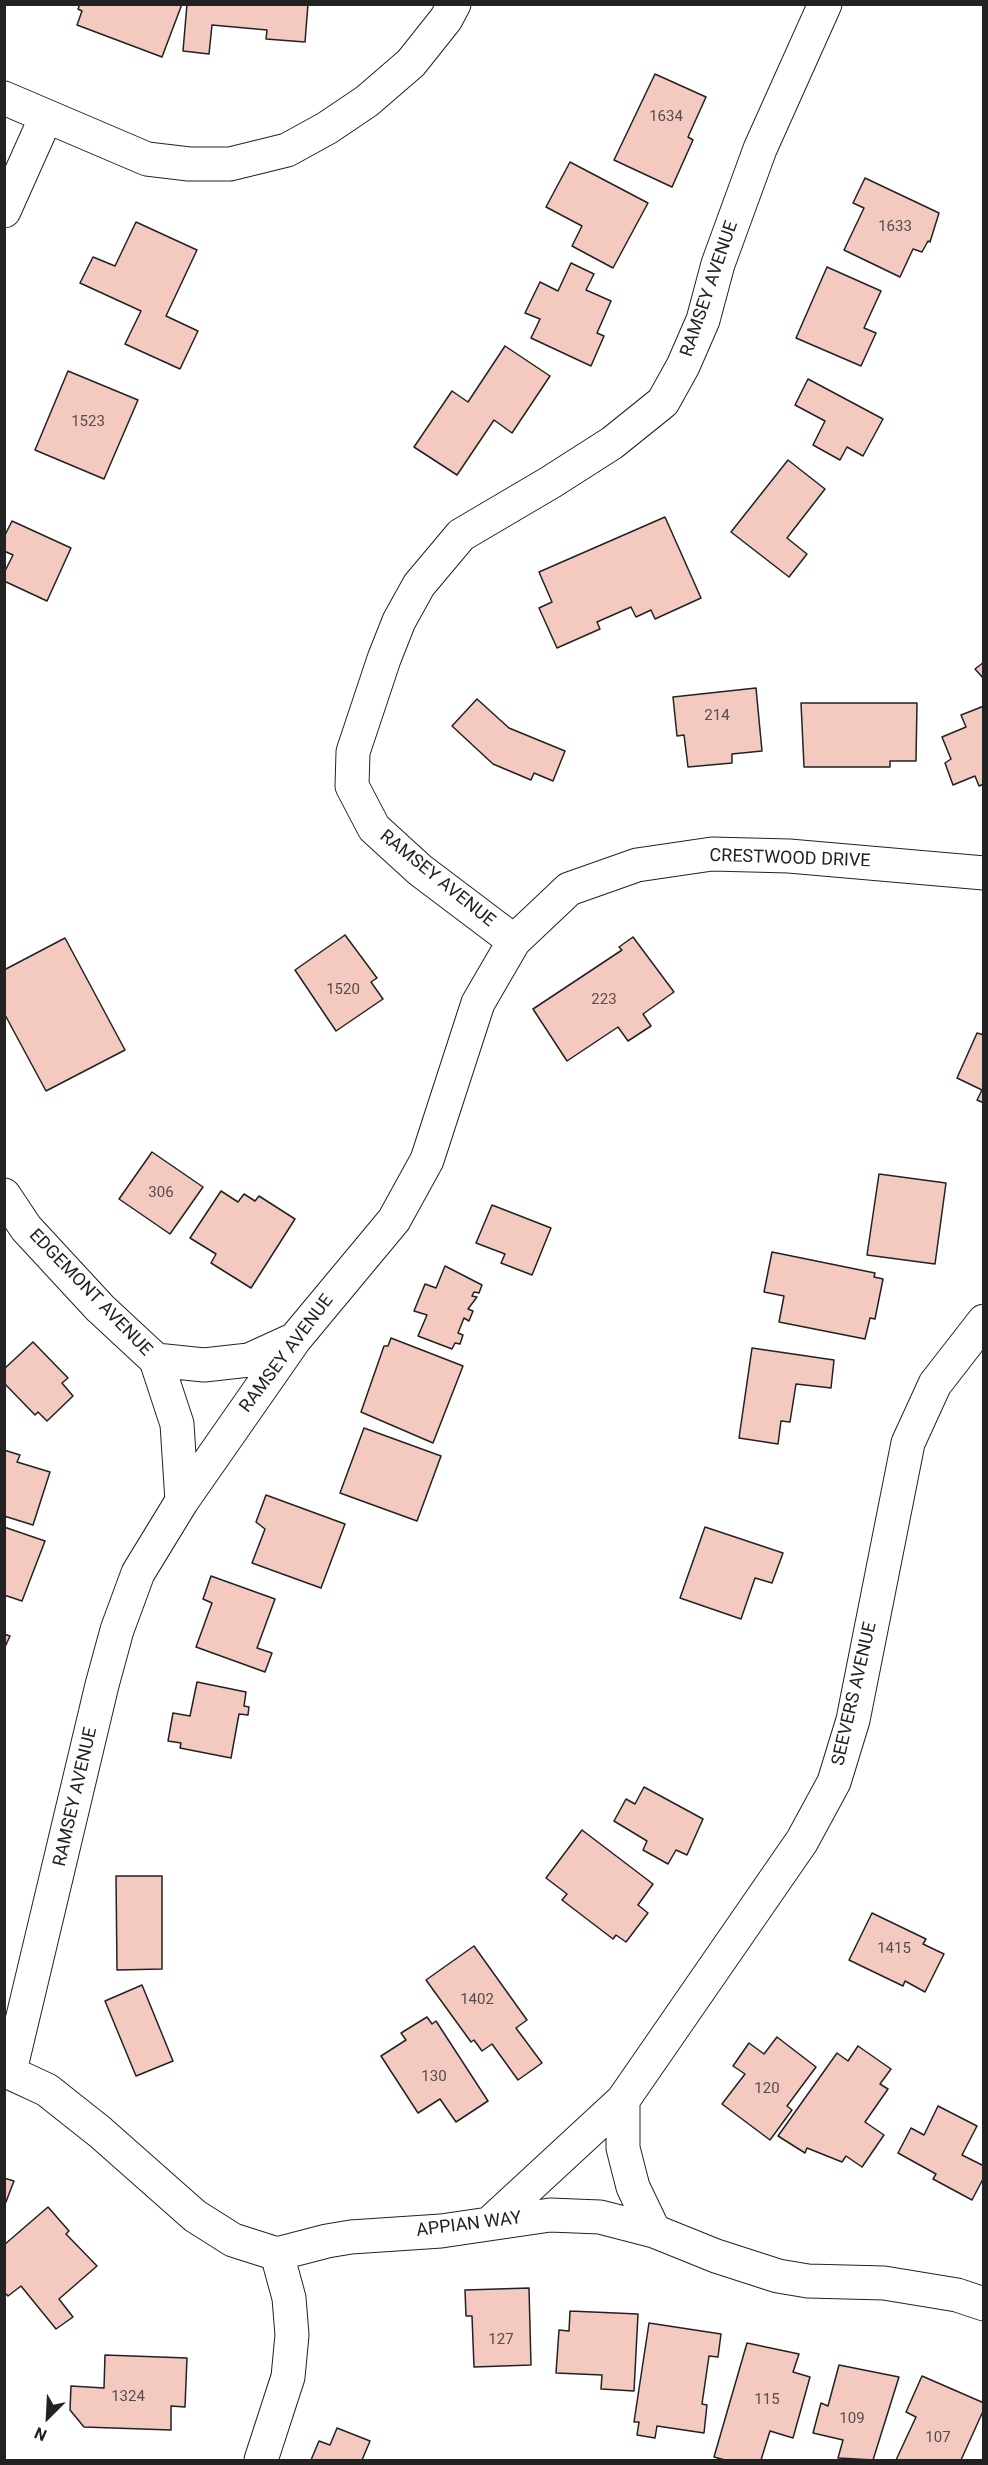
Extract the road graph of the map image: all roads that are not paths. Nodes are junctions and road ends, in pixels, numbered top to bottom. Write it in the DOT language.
graph roads {
  1 [pos="454,4"];
  2 [pos="825,4"];
  3 [pos="4,98"];
  4 [pos="46,117"];
  5 [pos="4,211"];
  6 [pos="984,873"];
  7 [pos="514,941"];
  8 [pos="4,1195"];
  9 [pos="984,1321"];
  10 [pos="295,1339"];
  11 [pos="156,1360"];
  12 [pos="182,1501"];
  13 [pos="7,2070"];
  14 [pos="623,2100"];
  15 [pos="491,2222"];
  16 [pos="654,2231"];
  17 [pos="277,2254"];
  18 [pos="984,2304"];
  19 [pos="261,2460"];
  1 -- 4 [label="street"];
  2 -- 7 [label="street, RAMSEY AVENUE"];
  3 -- 4 [label="street"];
  4 -- 5 [label="street"];
  6 -- 7 [label="street, CRESTWOOD DRIVE"];
  7 -- 10 [label="street, RAMSEY AVENUE"];
  8 -- 11 [label="street, EDGEMONT AVENUE"];
  9 -- 14 [label="street, SEEVERS AVENUE"];
  10 -- 11 [label="street, EDGEMONT AVENUE"];
  10 -- 12 [label="street, RAMSEY AVENUE"];
  11 -- 12 [label="street, EDGEMONT AVENUE"];
  12 -- 13 [label="street, RAMSEY AVENUE"];
  13 -- 17 [label="street"];
  14 -- 15 [label="street, SEEVERS AVENUE"];
  14 -- 16 [label="street"];
  15 -- 16 [label="street, APPIAN WAY"];
  15 -- 17 [label="street, APPIAN WAY"];
  16 -- 18 [label="street, APPIAN WAY"];
  17 -- 19 [label="street"];
}
